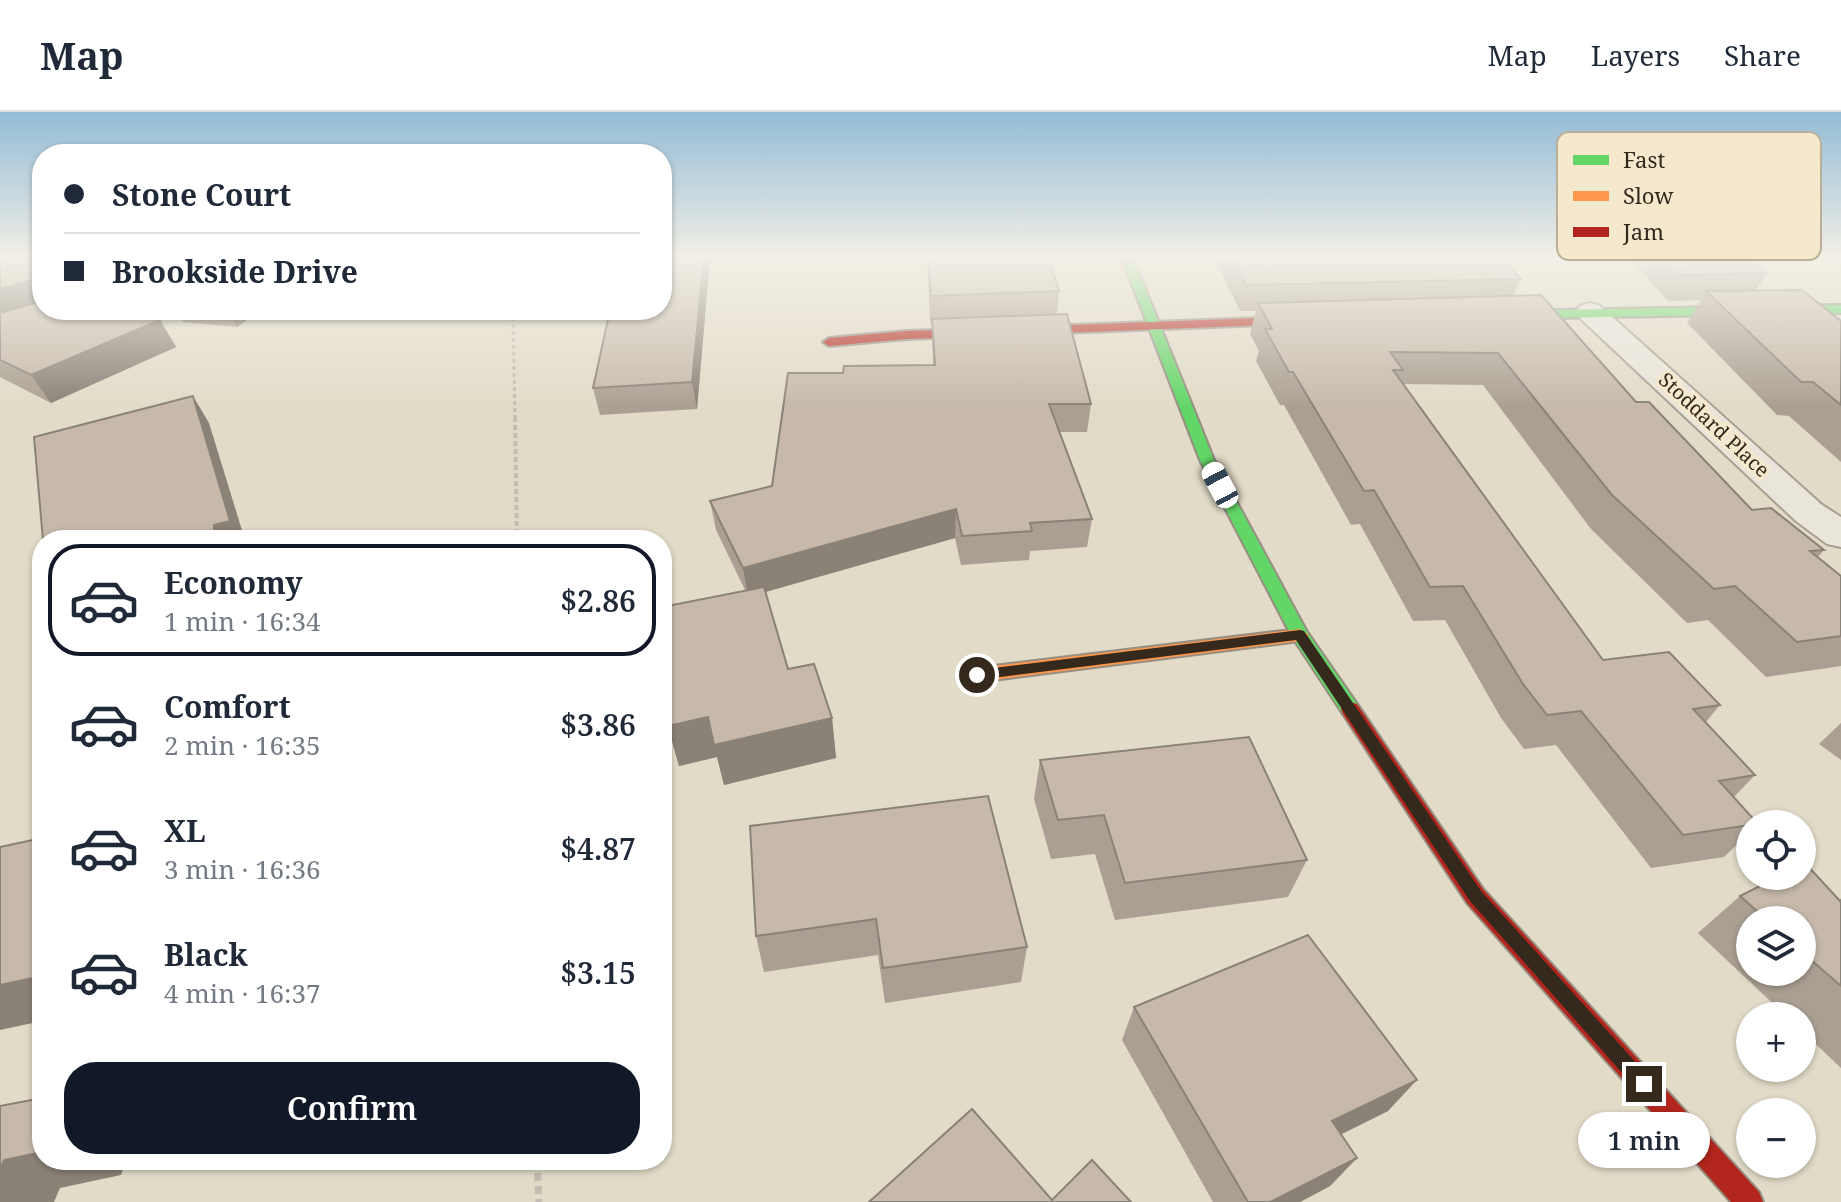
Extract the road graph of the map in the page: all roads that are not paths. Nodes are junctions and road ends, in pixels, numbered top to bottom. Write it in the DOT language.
graph roads {
  1 [pos="1147,307"];
  2 [pos="1841,309"];
  3 [pos="1590,312"];
  4 [pos="1481,315"];
  5 [pos="1325,320"];
  6 [pos="1154,325"];
  7 [pos="829,342"];
  8 [pos="1841,535"];
  9 [pos="1300,635"];
  10 [pos="977,675"];
  11 [pos="1749,1202"];
  1 -- 6 [label="street"];
  2 -- 3 [label="street"];
  3 -- 4 [label="street"];
  3 -- 8 [label="street, Stoddard Place"];
  5 -- 6 [label="street"];
  6 -- 7 [label="street"];
  6 -- 9 [label="street"];
  9 -- 10 [label="street"];
  9 -- 11 [label="street"];
}
